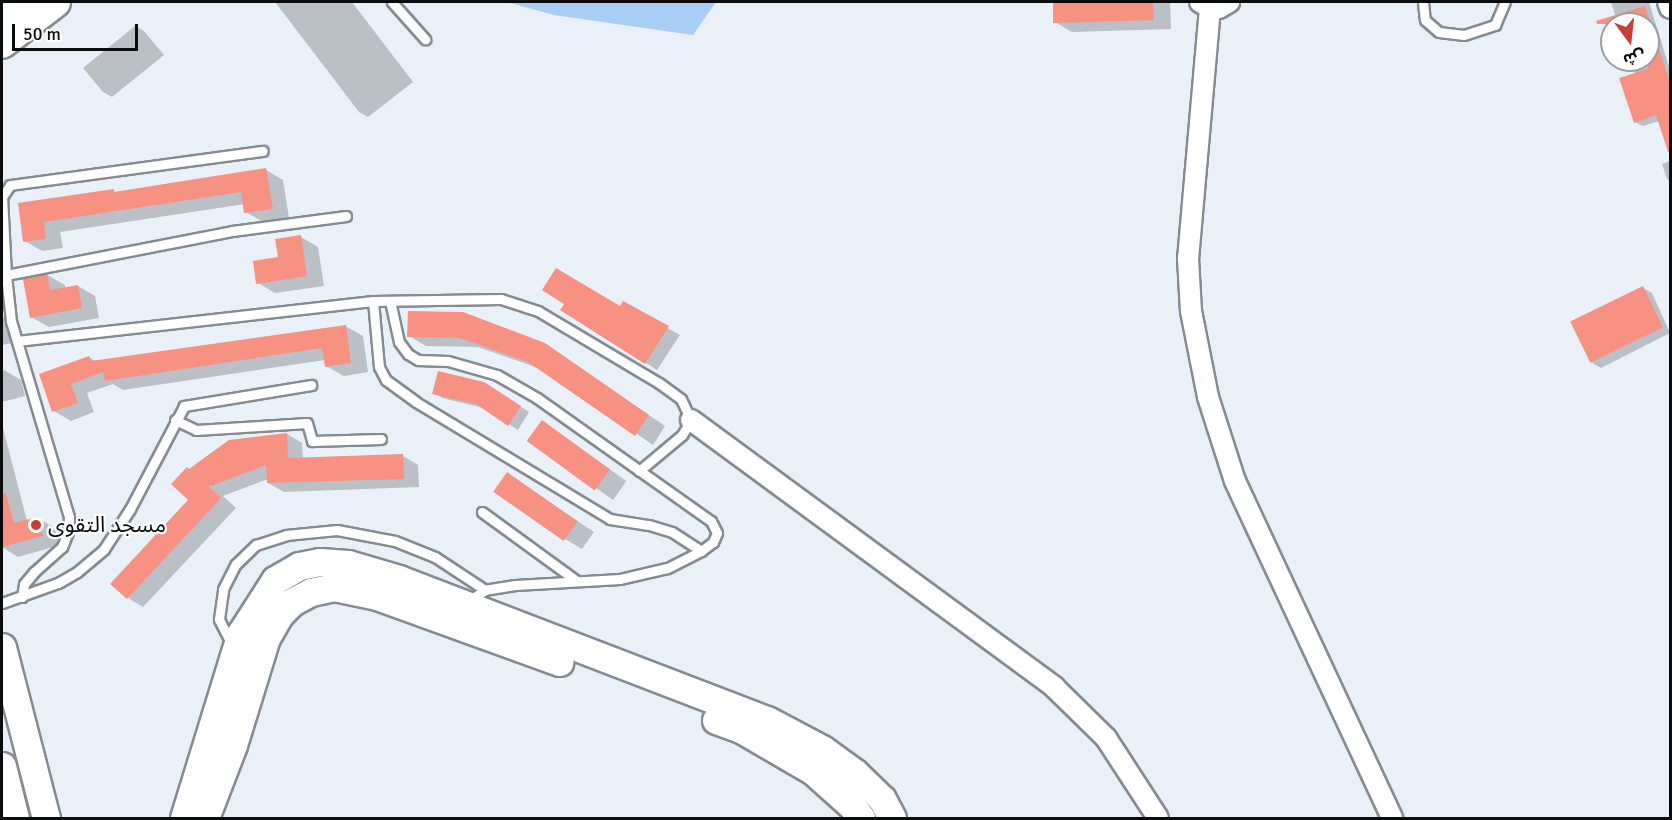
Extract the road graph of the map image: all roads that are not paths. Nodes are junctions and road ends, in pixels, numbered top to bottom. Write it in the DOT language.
graph roads {
  1 [pos="18,2"];
  2 [pos="55,2"];
  3 [pos="392,2"];
  4 [pos="1229,2"];
  5 [pos="1423,2"];
  6 [pos="1505,2"];
  7 [pos="1668,2"];
  8 [pos="1205,5"];
  9 [pos="1671,8"];
  10 [pos="2,15"];
  11 [pos="425,39"];
  12 [pos="2,43"];
  13 [pos="263,151"];
  14 [pos="346,216"];
  15 [pos="6,275"];
  16 [pos="373,301"];
  17 [pos="390,301"];
  18 [pos="17,341"];
  19 [pos="311,385"];
  20 [pos="176,420"];
  21 [pos="690,420"];
  22 [pos="381,439"];
  23 [pos="639,471"];
  24 [pos="482,512"];
  25 [pos="701,551"];
  26 [pos="577,581"];
  27 [pos="485,590"];
  28 [pos="22,597"];
  29 [pos="2,603"];
  30 [pos="463,605"];
  31 [pos="2,647"];
  32 [pos="236,651"];
  33 [pos="2,765"];
  34 [pos="15,819"];
  35 [pos="46,819"];
  36 [pos="184,819"];
  37 [pos="205,819"];
  38 [pos="861,819"];
  39 [pos="892,819"];
  40 [pos="1158,819"];
  41 [pos="1392,819"];
  1 -- 10 [label="main road"];
  2 -- 12 [label="main road"];
  3 -- 11 [label="lane"];
  4 -- 8 [label="street"];
  5 -- 6 [label="lane"];
  7 -- 9 [label="street"];
  8 -- 41 [label="street"];
  13 -- 15 [label="lane"];
  14 -- 15 [label="lane"];
  15 -- 18 [label="lane"];
  16 -- 17 [label="lane"];
  16 -- 18 [label="lane"];
  16 -- 25 [label="lane"];
  17 -- 21 [label="lane"];
  17 -- 23 [label="lane"];
  18 -- 28 [label="lane"];
  19 -- 20 [label="lane"];
  20 -- 22 [label="lane"];
  20 -- 28 [label="lane"];
  21 -- 23 [label="lane"];
  21 -- 40 [label="street"];
  23 -- 25 [label="lane"];
  24 -- 26 [label="lane"];
  25 -- 26 [label="lane"];
  26 -- 27 [label="lane"];
  27 -- 30 [label="lane"];
  27 -- 32 [label="lane"];
  28 -- 29 [label="lane"];
  30 -- 32 [label="street"];
  30 -- 39 [label="street"];
  31 -- 35 [label="street"];
  32 -- 36 [label="street"];
  33 -- 34 [label="street"];
  37 -- 38 [label="street"];
}
